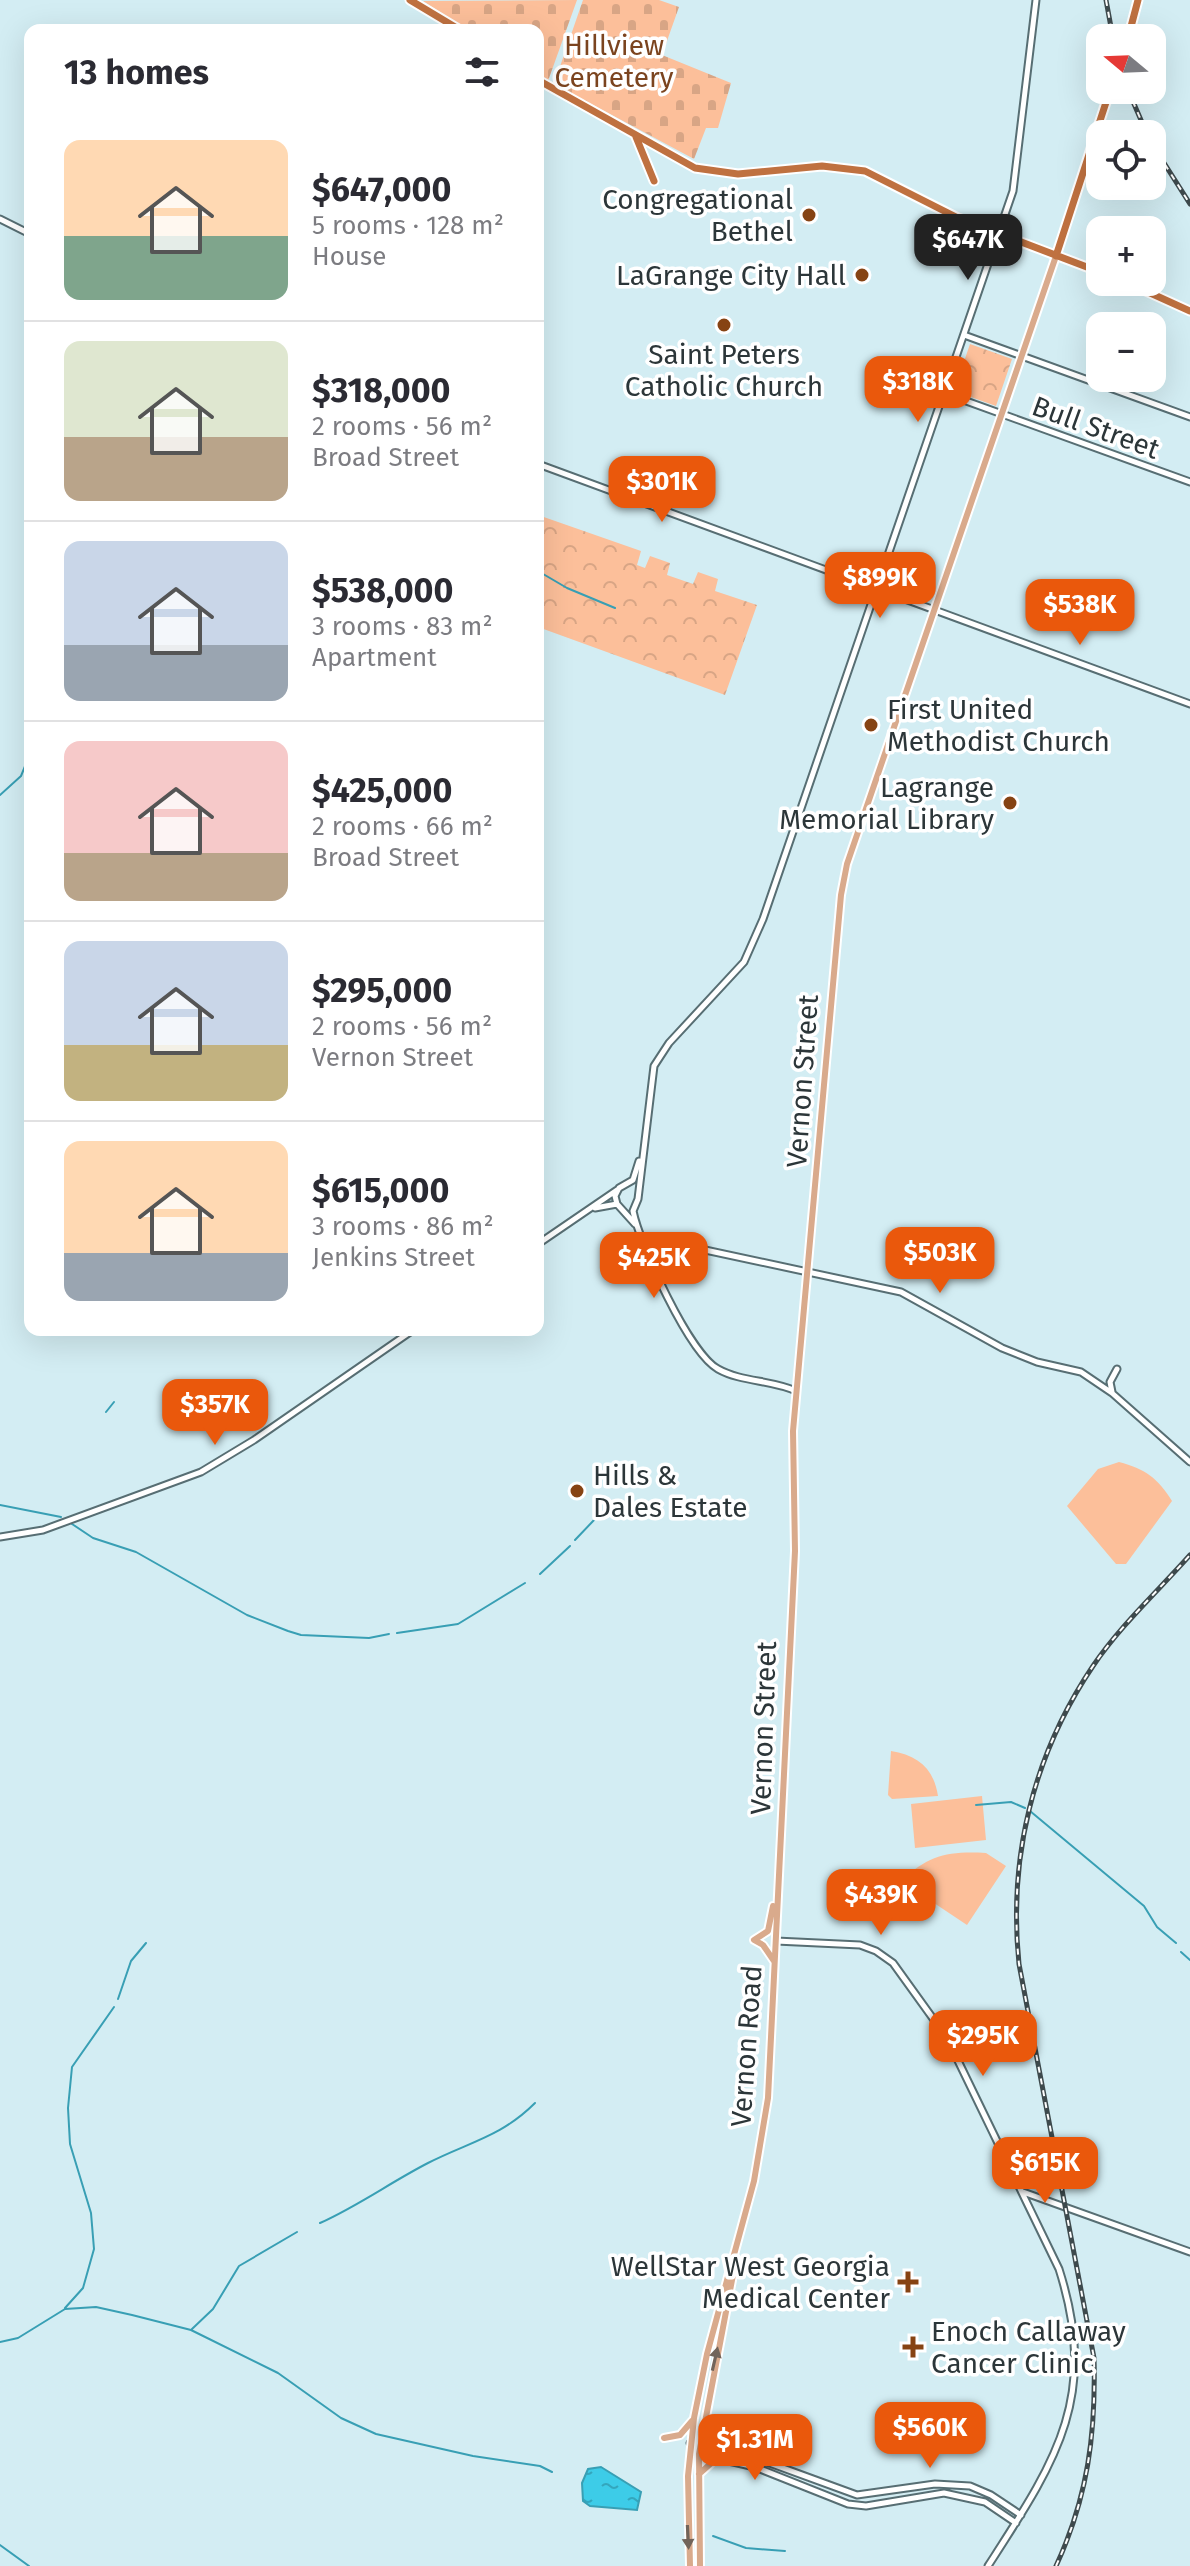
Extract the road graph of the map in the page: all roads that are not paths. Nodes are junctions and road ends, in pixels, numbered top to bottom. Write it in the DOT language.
graph roads {
  1 [pos="410,0"];
  2 [pos="1036,0"];
  3 [pos="1138,0"];
  4 [pos="450,24"];
  5 [pos="1132,24"];
  6 [pos="544,83"];
  7 [pos="1106,104"];
  8 [pos="635,135"];
  9 [pos="654,181"];
  10 [pos="0,219"];
  11 [pos="24,231"];
  12 [pos="999,235"];
  13 [pos="1056,256"];
  14 [pos="1086,267"];
  15 [pos="1157,296"];
  16 [pos="1190,311"];
  17 [pos="964,335"];
  18 [pos="1021,356"];
  19 [pos="944,393"];
  20 [pos="1002,415"];
  21 [pos="1190,417"];
  22 [pos="544,466"];
  23 [pos="1190,482"];
  24 [pos="876,587"];
  25 [pos="935,608"];
  26 [pos="1190,704"];
  27 [pos="641,1156"];
  28 [pos="628,1185"];
  29 [pos="617,1190"];
  30 [pos="638,1193"];
  31 [pos="619,1206"];
  32 [pos="633,1207"];
  33 [pos="594,1208"];
  34 [pos="636,1225"];
  35 [pos="640,1236"];
  36 [pos="544,1240"];
  37 [pos="809,1272"];
  38 [pos="404,1336"];
  39 [pos="1117,1369"];
  40 [pos="796,1391"];
  41 [pos="1112,1393"];
  42 [pos="1190,1462"];
  43 [pos="0,1537"];
  44 [pos="781,1838"];
  45 [pos="777,1890"];
  46 [pos="776,1941"];
  47 [pos="775,1963"];
  48 [pos="1023,2192"];
  49 [pos="1190,2252"];
  50 [pos="736,2256"];
  51 [pos="694,2418"];
  52 [pos="664,2438"];
  53 [pos="690,2443"];
  54 [pos="701,2444"];
  55 [pos="689,2452"];
  56 [pos="699,2454"];
  57 [pos="718,2457"];
  58 [pos="697,2478"];
  59 [pos="958,2485"];
  60 [pos="956,2495"];
  61 [pos="1021,2515"];
  62 [pos="1016,2523"];
  63 [pos="690,2566"];
  64 [pos="700,2566"];
  65 [pos="988,2566"];
  1 -- 4 [label="highway"];
  2 -- 12 [label="street"];
  3 -- 5 [label="highway"];
  6 -- 8 [label="highway"];
  7 -- 13 [label="highway"];
  8 -- 9 [label="highway"];
  8 -- 12 [label="highway"];
  10 -- 11 [label="street"];
  12 -- 13 [label="highway"];
  12 -- 17 [label="street"];
  13 -- 14 [label="highway"];
  13 -- 18 [label="main road, Vernon Street"];
  15 -- 16 [label="highway"];
  17 -- 18 [label="street"];
  17 -- 19 [label="street"];
  18 -- 20 [label="main road, Vernon Street"];
  18 -- 21 [label="street"];
  19 -- 20 [label="street, Bull Street"];
  19 -- 24 [label="street"];
  20 -- 23 [label="street, Bull Street"];
  20 -- 25 [label="main road, Vernon Street"];
  22 -- 24 [label="street"];
  24 -- 25 [label="street"];
  24 -- 27 [label="street"];
  25 -- 26 [label="street"];
  25 -- 37 [label="main road, Vernon Street"];
  27 -- 28 [label="street"];
  27 -- 30 [label="street"];
  28 -- 29 [label="street"];
  28 -- 30 [label="street"];
  29 -- 31 [label="street"];
  29 -- 33 [label="street"];
  30 -- 32 [label="street"];
  31 -- 32 [label="street"];
  31 -- 33 [label="street"];
  31 -- 34 [label="street"];
  32 -- 34 [label="street"];
  33 -- 36 [label="street"];
  34 -- 35 [label="street"];
  35 -- 37 [label="street"];
  35 -- 40 [label="street"];
  37 -- 40 [label="main road, Vernon Street"];
  37 -- 41 [label="street"];
  38 -- 43 [label="street"];
  39 -- 41 [label="street"];
  40 -- 44 [label="main road, Vernon Street"];
  41 -- 42 [label="street"];
  44 -- 45 [label="main road, Vernon Road"];
  45 -- 46 [label="main road, Vernon Road"];
  45 -- 47 [label="main road"];
  46 -- 47 [label="main road, Vernon Road"];
  46 -- 48 [label="street"];
  47 -- 50 [label="main road, Vernon Road"];
  48 -- 49 [label="street"];
  48 -- 61 [label="street"];
  50 -- 51 [label="main road, Vernon Road"];
  54 -- 50 [label="main road, Vernon Road, one-way"];
  51 -- 52 [label="main road"];
  51 -- 53 [label="main road, Vernon Road"];
  53 -- 54 [label="street"];
  53 -- 55 [label="main road, Vernon Road"];
  54 -- 56 [label="main road, Vernon Road"];
  54 -- 59 [label="street"];
  55 -- 56 [label="street"];
  55 -- 63 [label="main road, Vernon Road, one-way"];
  56 -- 57 [label="street"];
  56 -- 58 [label="main road, Vernon Road"];
  57 -- 58 [label="main road"];
  57 -- 60 [label="street"];
  58 -- 64 [label="main road, Vernon Road"];
  59 -- 60 [label="street"];
  59 -- 61 [label="street"];
  60 -- 62 [label="street"];
  61 -- 62 [label="street"];
  62 -- 65 [label="street"];
}
